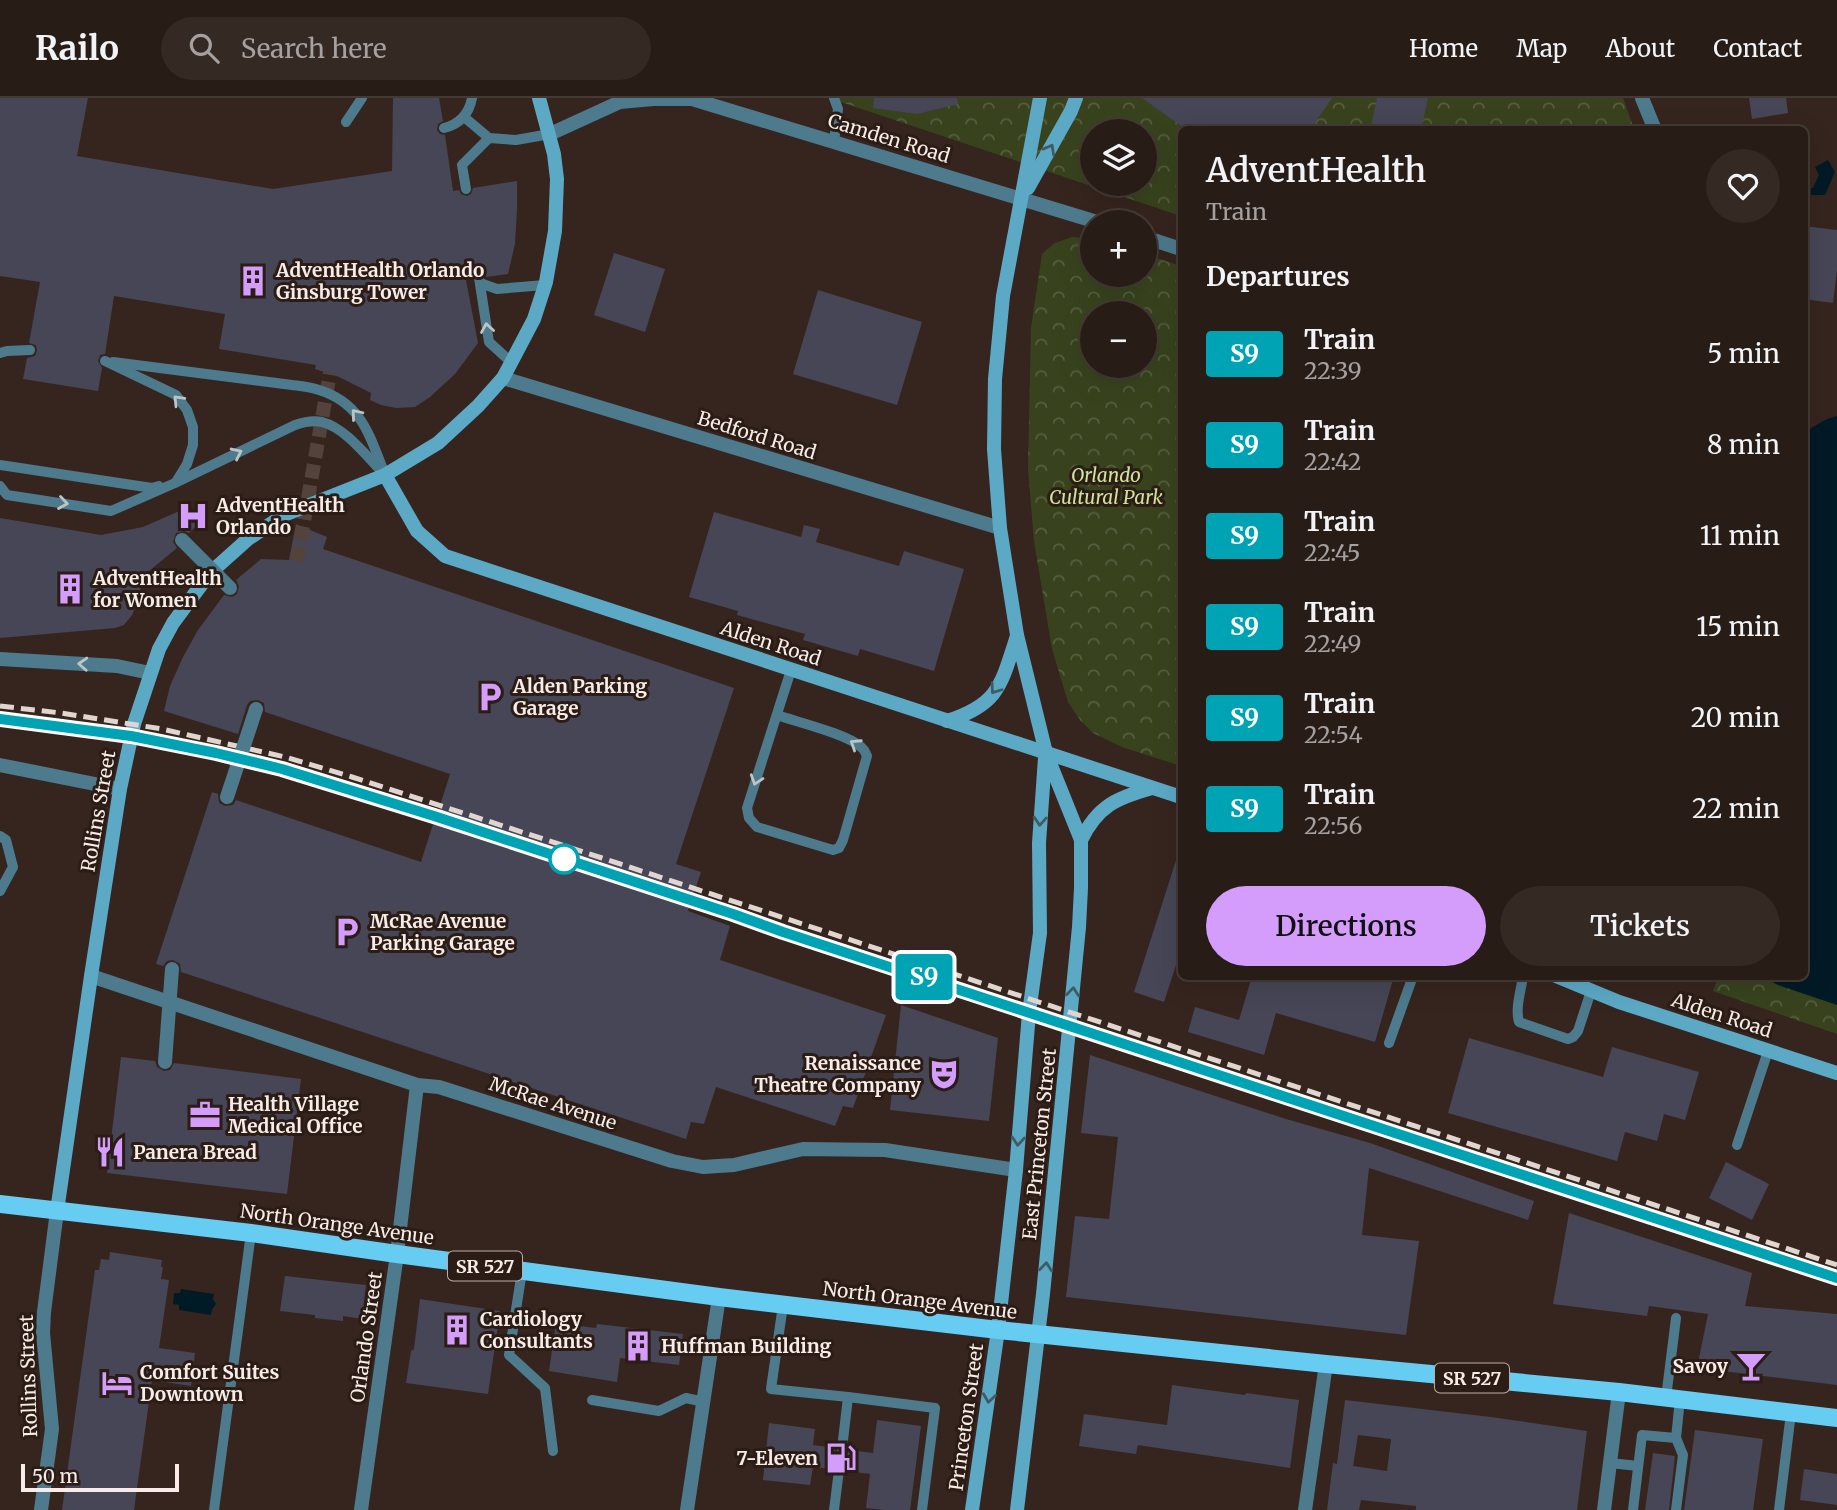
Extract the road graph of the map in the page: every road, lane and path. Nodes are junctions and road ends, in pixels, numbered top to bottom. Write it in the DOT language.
graph roads {
  1 [pos="362,98"];
  2 [pos="472,98"];
  3 [pos="539,98"];
  4 [pos="659,98"];
  5 [pos="679,98"];
  6 [pos="834,98"];
  7 [pos="1040,98"];
  8 [pos="1076,98"];
  9 [pos="1642,98"];
  10 [pos="464,117"];
  11 [pos="346,122"];
  12 [pos="1653,126"];
  13 [pos="444,128"];
  14 [pos="550,134"];
  15 [pos="489,138"];
  16 [pos="834,142"];
  17 [pos="466,189"];
  18 [pos="1023,199"];
  19 [pos="1080,217"];
  20 [pos="1157,241"];
  21 [pos="1178,248"];
  22 [pos="545,285"];
  23 [pos="30,350"];
  24 [pos="0,353"];
  25 [pos="512,362"];
  26 [pos="503,378"];
  27 [pos="0,465"];
  28 [pos="386,475"];
  29 [pos="175,483"];
  30 [pos="0,486"];
  31 [pos="1000,528"];
  32 [pos="182,540"];
  33 [pos="230,588"];
  34 [pos="1017,635"];
  35 [pos="0,659"];
  36 [pos="791,670"];
  37 [pos="150,673"];
  38 [pos="256,709"];
  39 [pos="777,715"];
  40 [pos="947,721"];
  41 [pos="1046,753"];
  42 [pos="0,765"];
  43 [pos="1152,788"];
  44 [pos="120,789"];
  45 [pos="1178,796"];
  46 [pos="227,797"];
  47 [pos="0,836"];
  48 [pos="1081,841"];
  49 [pos="0,891"];
  50 [pos="172,970"];
  51 [pos="91,976"];
  52 [pos="1412,980"];
  53 [pos="1523,980"];
  54 [pos="1567,980"];
  55 [pos="1591,991"];
  56 [pos="1389,1044"];
  57 [pos="1768,1051"];
  58 [pos="165,1062"];
  59 [pos="1837,1073"];
  60 [pos="416,1085"];
  61 [pos="1737,1145"];
  62 [pos="1016,1170"];
  63 [pos="0,1204"];
  64 [pos="57,1211"];
  65 [pos="251,1233"];
  66 [pos="397,1254"];
  67 [pos="522,1271"];
  68 [pos="719,1297"];
  69 [pos="783,1305"];
  70 [pos="1676,1318"];
  71 [pos="998,1330"];
  72 [pos="1039,1335"];
  73 [pos="1326,1364"];
  74 [pos="1619,1392"];
  75 [pos="848,1397"];
  76 [pos="1673,1399"];
  77 [pos="592,1400"];
  78 [pos="704,1402"];
  79 [pos="1791,1412"];
  80 [pos="1837,1418"];
  81 [pos="1675,1438"];
  82 [pos="842,1449"];
  83 [pos="553,1451"];
  84 [pos="1610,1463"];
  85 [pos="1638,1466"];
  86 [pos="839,1470"];
  87 [pos="41,1510"];
  88 [pos="214,1510"];
  89 [pos="361,1510"];
  90 [pos="691,1510"];
  91 [pos="834,1510"];
  92 [pos="922,1510"];
  93 [pos="972,1510"];
  94 [pos="1017,1510"];
  95 [pos="1305,1510"];
  96 [pos="1604,1510"];
  97 [pos="1633,1510"];
  98 [pos="1676,1510"];
  99 [pos="1779,1510"];
  1 -- 11 [label="lane"];
  2 -- 10 [label="lane"];
  3 -- 14 [label="street, Rollins Street"];
  4 -- 5 [label="street, Camden Road"];
  4 -- 14 [label="street, Camden Road"];
  5 -- 16 [label="street, Camden Road"];
  6 -- 16 [label="lane"];
  7 -- 18 [label="street, East Princeton Street"];
  18 -- 8 [label="street, East Princeton Street, one-way"];
  9 -- 12 [label="street"];
  10 -- 13 [label="lane"];
  10 -- 15 [label="lane"];
  14 -- 15 [label="lane"];
  14 -- 22 [label="street, Rollins Street"];
  15 -- 17 [label="lane"];
  16 -- 18 [label="street, Camden Road"];
  18 -- 19 [label="street, Camden Road"];
  18 -- 31 [label="street, East Princeton Street"];
  20 -- 21 [label="street"];
  22 -- 25 [label="street, Rollins Street"];
  25 -- 22 [label="lane, one-way"];
  23 -- 24 [label="lane"];
  25 -- 26 [label="street, Rollins Street"];
  26 -- 28 [label="street, Rollins Street"];
  26 -- 31 [label="street, Bedford Road"];
  27 -- 29 [label="lane"];
  29 -- 28 [label="lane, one-way"];
  28 -- 29 [label="lane"];
  28 -- 36 [label="street, Alden Road"];
  28 -- 37 [label="street, Rollins Street"];
  30 -- 29 [label="lane, one-way"];
  31 -- 34 [label="street, East Princeton Street"];
  32 -- 33 [label="street, bridge"];
  34 -- 40 [label="street, one-way"];
  34 -- 41 [label="street, East Princeton Street"];
  37 -- 35 [label="street, one-way"];
  36 -- 39 [label="lane"];
  36 -- 40 [label="street, Alden Road"];
  37 -- 44 [label="street, Rollins Street"];
  38 -- 46 [label="street, bridge"];
  39 -- 39 [label="lane, one-way"];
  40 -- 41 [label="street, Alden Road"];
  41 -- 43 [label="street, Alden Road"];
  41 -- 48 [label="street, East Princeton Street"];
  41 -- 62 [label="street, East Princeton Street, one-way"];
  42 -- 44 [label="street"];
  43 -- 45 [label="street, Alden Road"];
  43 -- 48 [label="street"];
  44 -- 51 [label="street, Rollins Street"];
  47 -- 49 [label="lane"];
  72 -- 48 [label="street, East Princeton Street, one-way"];
  50 -- 58 [label="street, bridge"];
  51 -- 60 [label="street, McRae Avenue"];
  51 -- 64 [label="street, Rollins Street"];
  52 -- 56 [label="lane"];
  53 -- 55 [label="lane"];
  54 -- 55 [label="street, Alden Road"];
  55 -- 57 [label="street, Alden Road"];
  57 -- 59 [label="street, Alden Road"];
  57 -- 61 [label="lane"];
  60 -- 62 [label="street, McRae Avenue"];
  60 -- 66 [label="street, Orlando Street"];
  62 -- 71 [label="street, East Princeton Street"];
  63 -- 64 [label="main road, North Orange Avenue / SR 527"];
  64 -- 65 [label="main road, North Orange Avenue / SR 527"];
  64 -- 87 [label="street, Rollins Street"];
  65 -- 66 [label="main road, North Orange Avenue / SR 527"];
  65 -- 88 [label="lane"];
  66 -- 67 [label="main road, North Orange Avenue / SR 527"];
  66 -- 89 [label="street, Orlando Street"];
  67 -- 68 [label="main road, North Orange Avenue / SR 527"];
  67 -- 83 [label="lane"];
  68 -- 69 [label="main road, North Orange Avenue / SR 527"];
  68 -- 78 [label="street"];
  69 -- 71 [label="main road, North Orange Avenue / SR 527"];
  69 -- 75 [label="lane"];
  70 -- 76 [label="lane"];
  71 -- 72 [label="main road, North Orange Avenue / SR 527"];
  71 -- 93 [label="street, Princeton Street, one-way"];
  72 -- 73 [label="main road, North Orange Avenue / SR 527"];
  72 -- 94 [label="street"];
  73 -- 74 [label="main road, North Orange Avenue / SR 527"];
  73 -- 95 [label="street"];
  74 -- 76 [label="main road, North Orange Avenue / SR 527"];
  74 -- 84 [label="street"];
  75 -- 82 [label="lane"];
  75 -- 92 [label="lane"];
  76 -- 79 [label="main road, North Orange Avenue / SR 527"];
  76 -- 81 [label="lane"];
  77 -- 78 [label="lane"];
  78 -- 90 [label="street"];
  79 -- 80 [label="main road, North Orange Avenue / SR 527"];
  79 -- 99 [label="lane"];
  81 -- 85 [label="lane"];
  81 -- 98 [label="lane"];
  84 -- 85 [label="lane"];
  84 -- 96 [label="street"];
  85 -- 97 [label="lane"];
  86 -- 91 [label="lane"];
}
